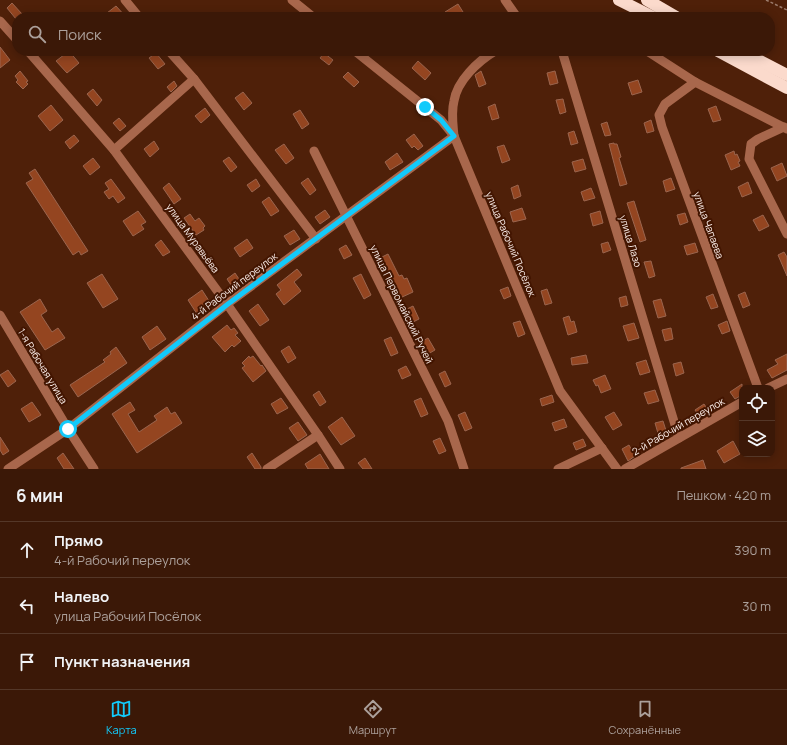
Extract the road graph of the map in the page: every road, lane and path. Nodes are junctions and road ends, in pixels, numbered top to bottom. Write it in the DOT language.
graph roads {
  1 [pos="125,0"];
  2 [pos="292,0"];
  3 [pos="505,0"];
  4 [pos="619,0"];
  5 [pos="646,0"];
  6 [pos="766,0"];
  7 [pos="787,10"];
  8 [pos="136,12"];
  9 [pos="307,12"];
  10 [pos="513,12"];
  11 [pos="643,12"];
  12 [pos="667,12"];
  13 [pos="0,21"];
  14 [pos="12,34"];
  15 [pos="32,56"];
  16 [pos="173,56"];
  17 [pos="361,56"];
  18 [pos="487,56"];
  19 [pos="564,56"];
  20 [pos="655,56"];
  21 [pos="727,56"];
  22 [pos="751,56"];
  23 [pos="787,75"];
  24 [pos="194,79"];
  25 [pos="695,82"];
  26 [pos="787,88"];
  27 [pos="785,128"];
  28 [pos="454,136"];
  29 [pos="114,150"];
  30 [pos="314,151"];
  31 [pos="347,216"];
  32 [pos="787,234"];
  33 [pos="316,239"];
  34 [pos="228,304"];
  35 [pos="0,314"];
  36 [pos="787,379"];
  37 [pos="757,385"];
  38 [pos="774,385"];
  39 [pos="739,404"];
  40 [pos="68,429"];
  41 [pos="318,435"];
  42 [pos="679,438"];
  43 [pos="602,448"];
  44 [pos="8,469"];
  45 [pos="94,469"];
  46 [pos="267,469"];
  47 [pos="340,469"];
  48 [pos="464,469"];
  49 [pos="558,469"];
  50 [pos="617,469"];
  51 [pos="625,469"];
  1 -- 8 [label="street"];
  2 -- 9 [label="street"];
  3 -- 10 [label="street"];
  4 -- 11 [label="highway"];
  5 -- 12 [label="highway"];
  6 -- 7 [label="path"];
  13 -- 14 [label="street"];
  15 -- 29 [label="street, улица Муравьёва"];
  16 -- 24 [label="street"];
  17 -- 28 [label="street, улица Рабочий Посёлок"];
  18 -- 28 [label="street"];
  19 -- 42 [label="street, улица Лазо"];
  20 -- 25 [label="street"];
  21 -- 26 [label="highway"];
  22 -- 23 [label="highway"];
  24 -- 29 [label="street"];
  24 -- 33 [label="street"];
  25 -- 27 [label="street"];
  25 -- 37 [label="street, улица Чапаева"];
  27 -- 32 [label="street"];
  28 -- 31 [label="street, 4-й Рабочий переулок"];
  28 -- 43 [label="street, улица Рабочий Посёлок"];
  29 -- 34 [label="street, улица Муравьёва"];
  30 -- 31 [label="street, улица Первомайский Ручей"];
  31 -- 33 [label="street, 4-й Рабочий переулок"];
  31 -- 48 [label="street, улица Первомайский Ручей"];
  33 -- 34 [label="street, 4-й Рабочий переулок"];
  34 -- 40 [label="street, 4-й Рабочий переулок"];
  34 -- 41 [label="street, улица Муравьёва"];
  35 -- 40 [label="street, 1-я Рабочая улица"];
  36 -- 38 [label="street"];
  39 -- 42 [label="street, 2-й Рабочий переулок"];
  40 -- 44 [label="street, 4-й Рабочий переулок"];
  40 -- 45 [label="street, 1-я Рабочая улица"];
  41 -- 46 [label="street"];
  41 -- 47 [label="street, улица Муравьёва"];
  42 -- 51 [label="street, 2-й Рабочий переулок"];
  43 -- 49 [label="street"];
  43 -- 50 [label="street, улица Рабочий Посёлок"];
}
